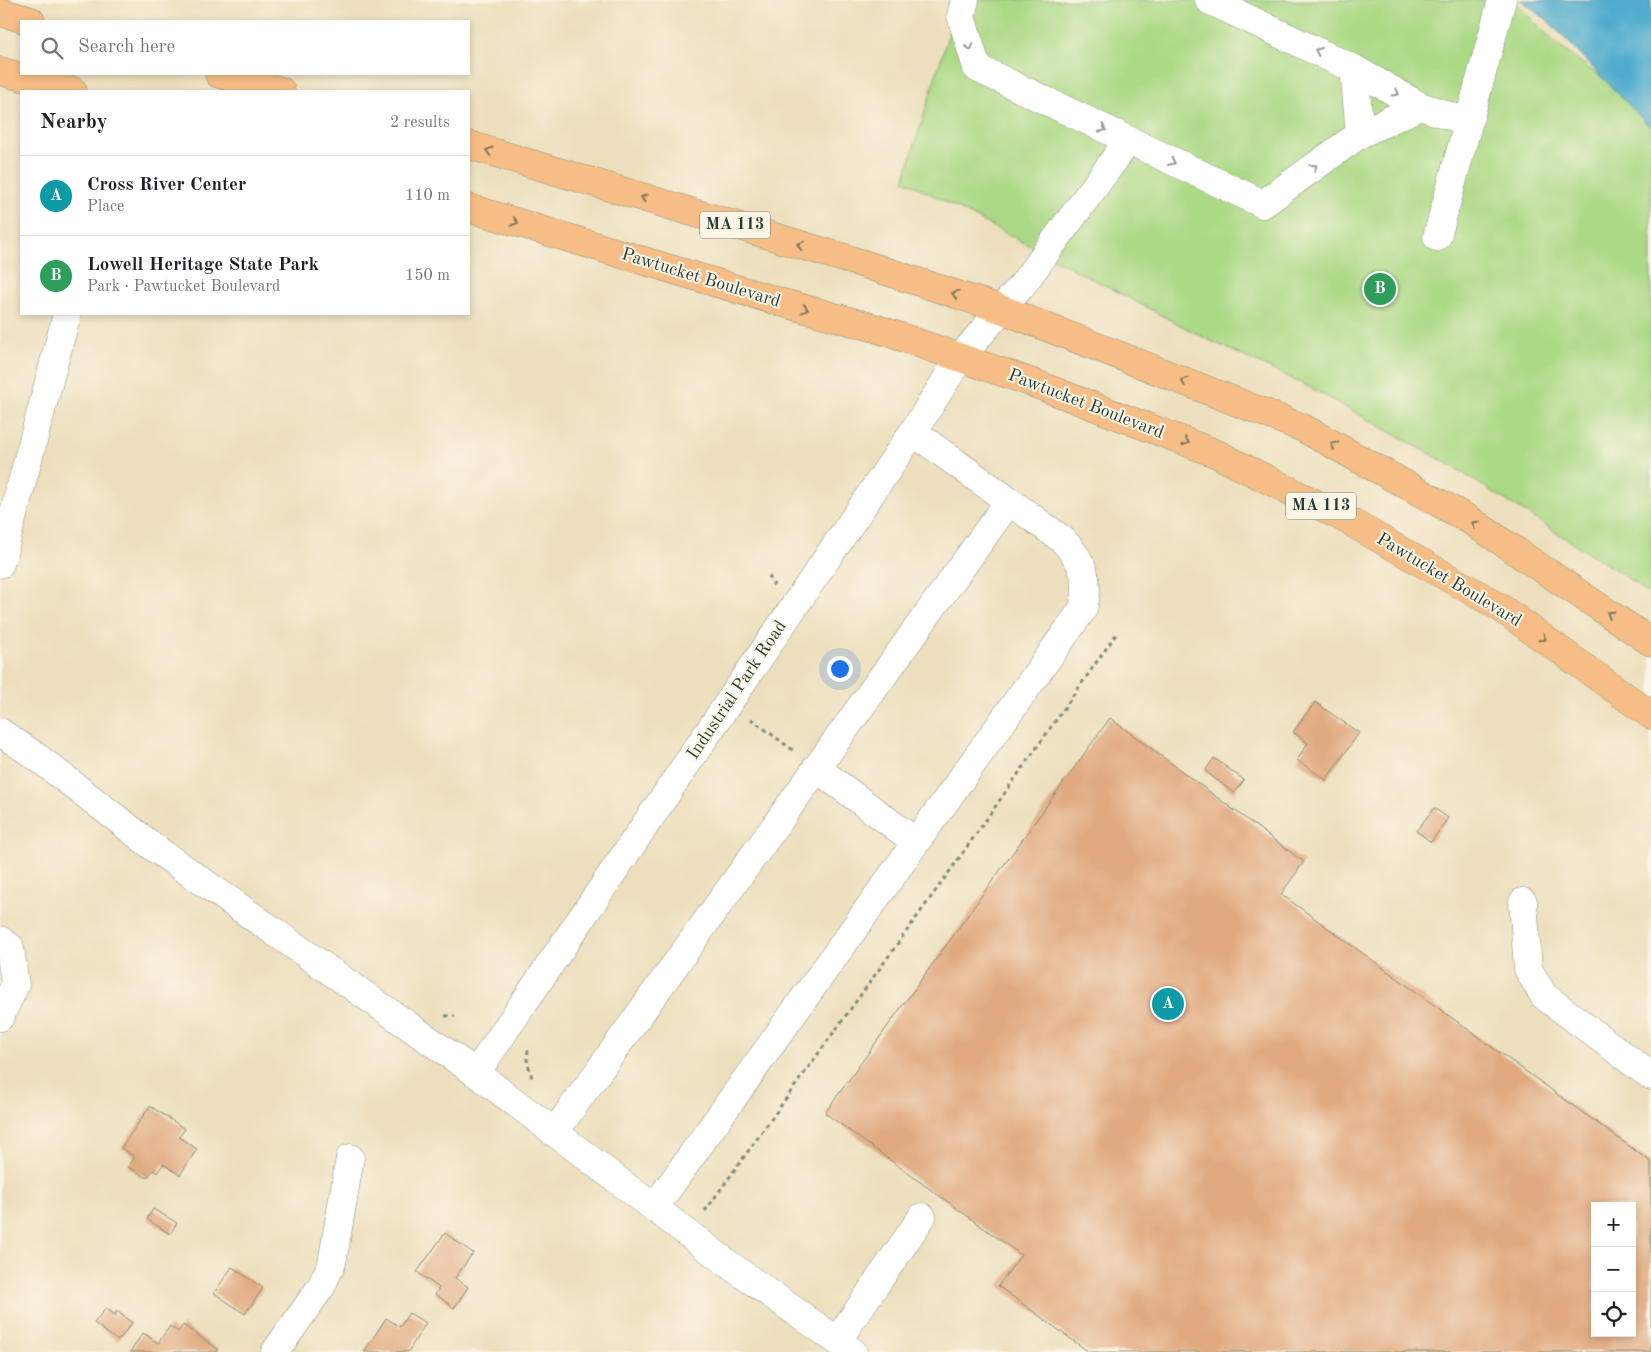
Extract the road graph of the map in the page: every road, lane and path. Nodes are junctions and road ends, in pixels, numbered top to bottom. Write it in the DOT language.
graph roads {
  1 [pos="965,0"];
  2 [pos="1210,0"];
  3 [pos="1502,0"];
  4 [pos="0,12"];
  5 [pos="28,20"];
  6 [pos="1354,69"];
  7 [pos="0,71"];
  8 [pos="222,75"];
  9 [pos="69,90"];
  10 [pos="277,90"];
  11 [pos="1420,106"];
  12 [pos="1468,122"];
  13 [pos="1360,134"];
  14 [pos="1128,141"];
  15 [pos="470,145"];
  16 [pos="470,208"];
  17 [pos="1437,237"];
  18 [pos="1001,309"];
  19 [pos="67,315"];
  20 [pos="960,358"];
  21 [pos="913,432"];
  22 [pos="1009,501"];
  23 [pos="0,564"];
  24 [pos="1116,633"];
  25 [pos="1651,642"];
  26 [pos="1651,715"];
  27 [pos="751,719"];
  28 [pos="0,732"];
  29 [pos="816,768"];
  30 [pos="916,842"];
  31 [pos="1523,902"];
  32 [pos="0,940"];
  33 [pos="0,1017"];
  34 [pos="476,1073"];
  35 [pos="1651,1076"];
  36 [pos="554,1133"];
  37 [pos="350,1158"];
  38 [pos="654,1208"];
  39 [pos="703,1214"];
  40 [pos="922,1216"];
  41 [pos="845,1346"];
  42 [pos="275,1352"];
  1 -- 14 [label="street, one-way"];
  6 -- 2 [label="street, one-way"];
  3 -- 12 [label="street"];
  4 -- 5 [label="main road"];
  6 -- 11 [label="street, one-way"];
  6 -- 13 [label="street"];
  7 -- 9 [label="main road"];
  8 -- 10 [label="main road"];
  11 -- 12 [label="street"];
  11 -- 13 [label="street"];
  12 -- 17 [label="street"];
  14 -- 13 [label="street, one-way"];
  14 -- 18 [label="street, Industrial Park Road"];
  18 -- 15 [label="main road, MA 113, one-way"];
  16 -- 20 [label="main road, Pawtucket Boulevard / MA 113, one-way"];
  18 -- 20 [label="street, Industrial Park Road"];
  25 -- 18 [label="main road, MA 113, one-way"];
  19 -- 23 [label="street"];
  20 -- 21 [label="street, Industrial Park Road"];
  20 -- 26 [label="main road, Pawtucket Boulevard / MA 113, one-way"];
  21 -- 22 [label="street"];
  21 -- 34 [label="street, Industrial Park Road"];
  22 -- 29 [label="street"];
  22 -- 30 [label="street"];
  24 -- 39 [label="path"];
  27 -- 29 [label="path"];
  28 -- 34 [label="street"];
  29 -- 30 [label="street"];
  29 -- 36 [label="street"];
  30 -- 38 [label="street"];
  31 -- 35 [label="street"];
  32 -- 33 [label="street"];
  34 -- 36 [label="street"];
  36 -- 38 [label="street"];
  37 -- 42 [label="street"];
  38 -- 41 [label="street"];
  40 -- 41 [label="street"];
}
